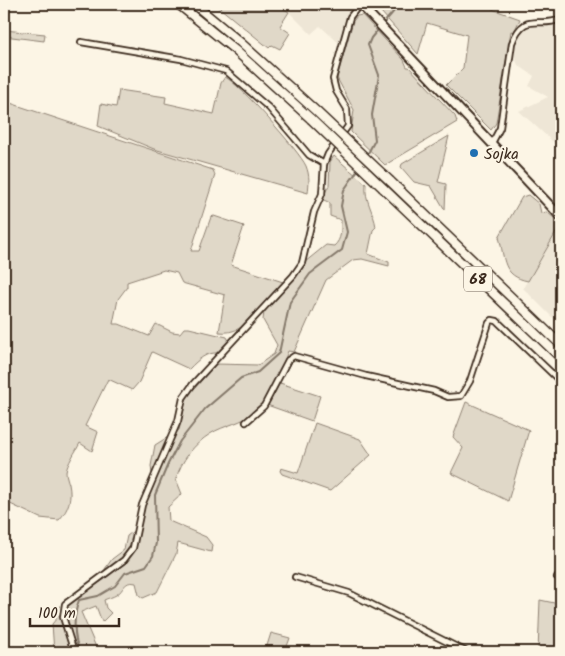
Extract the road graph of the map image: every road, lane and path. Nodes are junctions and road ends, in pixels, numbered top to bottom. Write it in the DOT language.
graph roads {
  1 [pos="178,4"];
  2 [pos="194,4"];
  3 [pos="360,4"];
  4 [pos="561,19"];
  5 [pos="81,42"];
  6 [pos="492,143"];
  7 [pos="324,164"];
  8 [pos="561,217"];
  9 [pos="561,345"];
  10 [pos="561,358"];
  11 [pos="561,382"];
  12 [pos="246,422"];
  13 [pos="294,577"];
  14 [pos="74,652"];
  15 [pos="467,652"];
  1 -- 10 [label="highway, 68, bridge"];
  2 -- 9 [label="highway, 68, bridge"];
  3 -- 6 [label="main road"];
  3 -- 7 [label="street"];
  4 -- 6 [label="street"];
  5 -- 7 [label="street"];
  6 -- 8 [label="main road"];
  7 -- 14 [label="street"];
  11 -- 12 [label="street"];
  13 -- 15 [label="street"];
}
